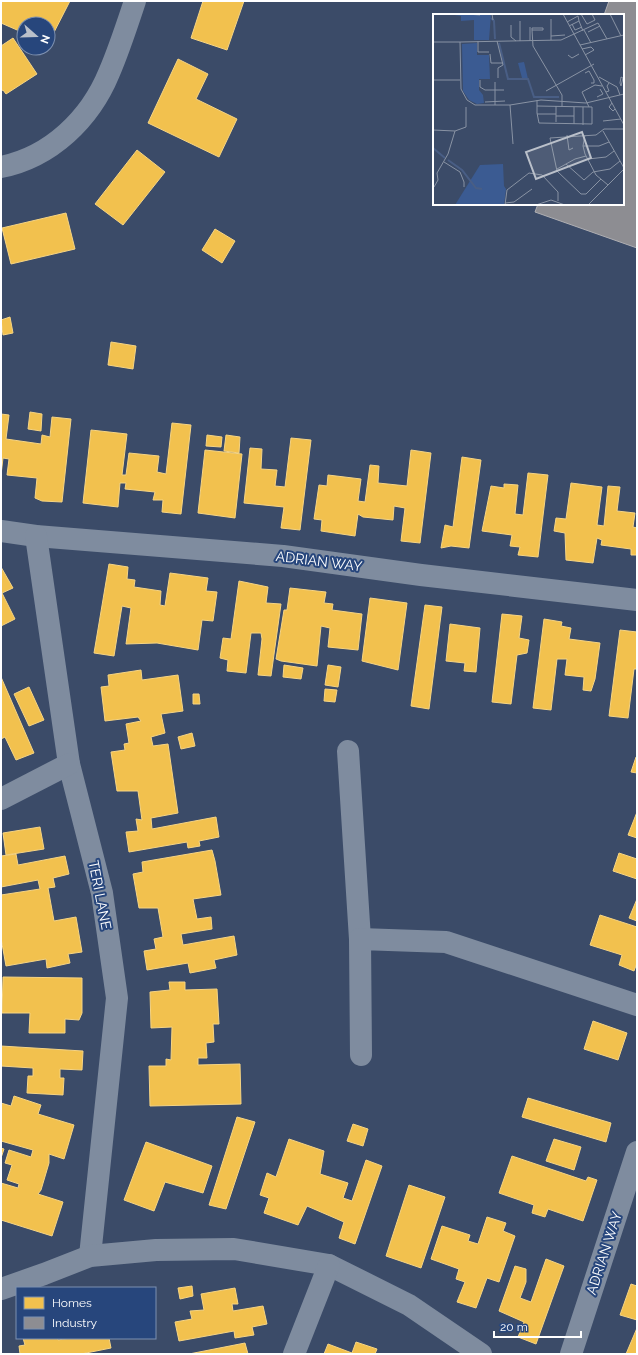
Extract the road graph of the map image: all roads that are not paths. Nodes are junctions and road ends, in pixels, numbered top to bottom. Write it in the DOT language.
graph roads {
  1 [pos="135,1"];
  2 [pos="1,167"];
  3 [pos="1,531"];
  4 [pos="36,536"];
  5 [pos="637,600"];
  6 [pos="348,751"];
  7 [pos="69,764"];
  8 [pos="1,799"];
  9 [pos="360,940"];
  10 [pos="637,1005"];
  11 [pos="361,1055"];
  12 [pos="637,1152"];
  13 [pos="90,1256"];
  14 [pos="329,1264"];
  15 [pos="1,1289"];
  16 [pos="294,1354"];
  17 [pos="481,1354"];
  18 [pos="571,1354"];
  1 -- 2 [label="street"];
  3 -- 4 [label="street, ADRIAN WAY"];
  4 -- 5 [label="street, ADRIAN WAY"];
  4 -- 7 [label="street, TERI LANE"];
  6 -- 9 [label="street"];
  7 -- 8 [label="street"];
  7 -- 13 [label="street, TERI LANE"];
  9 -- 10 [label="street"];
  9 -- 11 [label="street"];
  12 -- 18 [label="street, ADRIAN WAY"];
  13 -- 14 [label="street"];
  13 -- 15 [label="street"];
  14 -- 16 [label="street"];
  14 -- 17 [label="street"];
}
